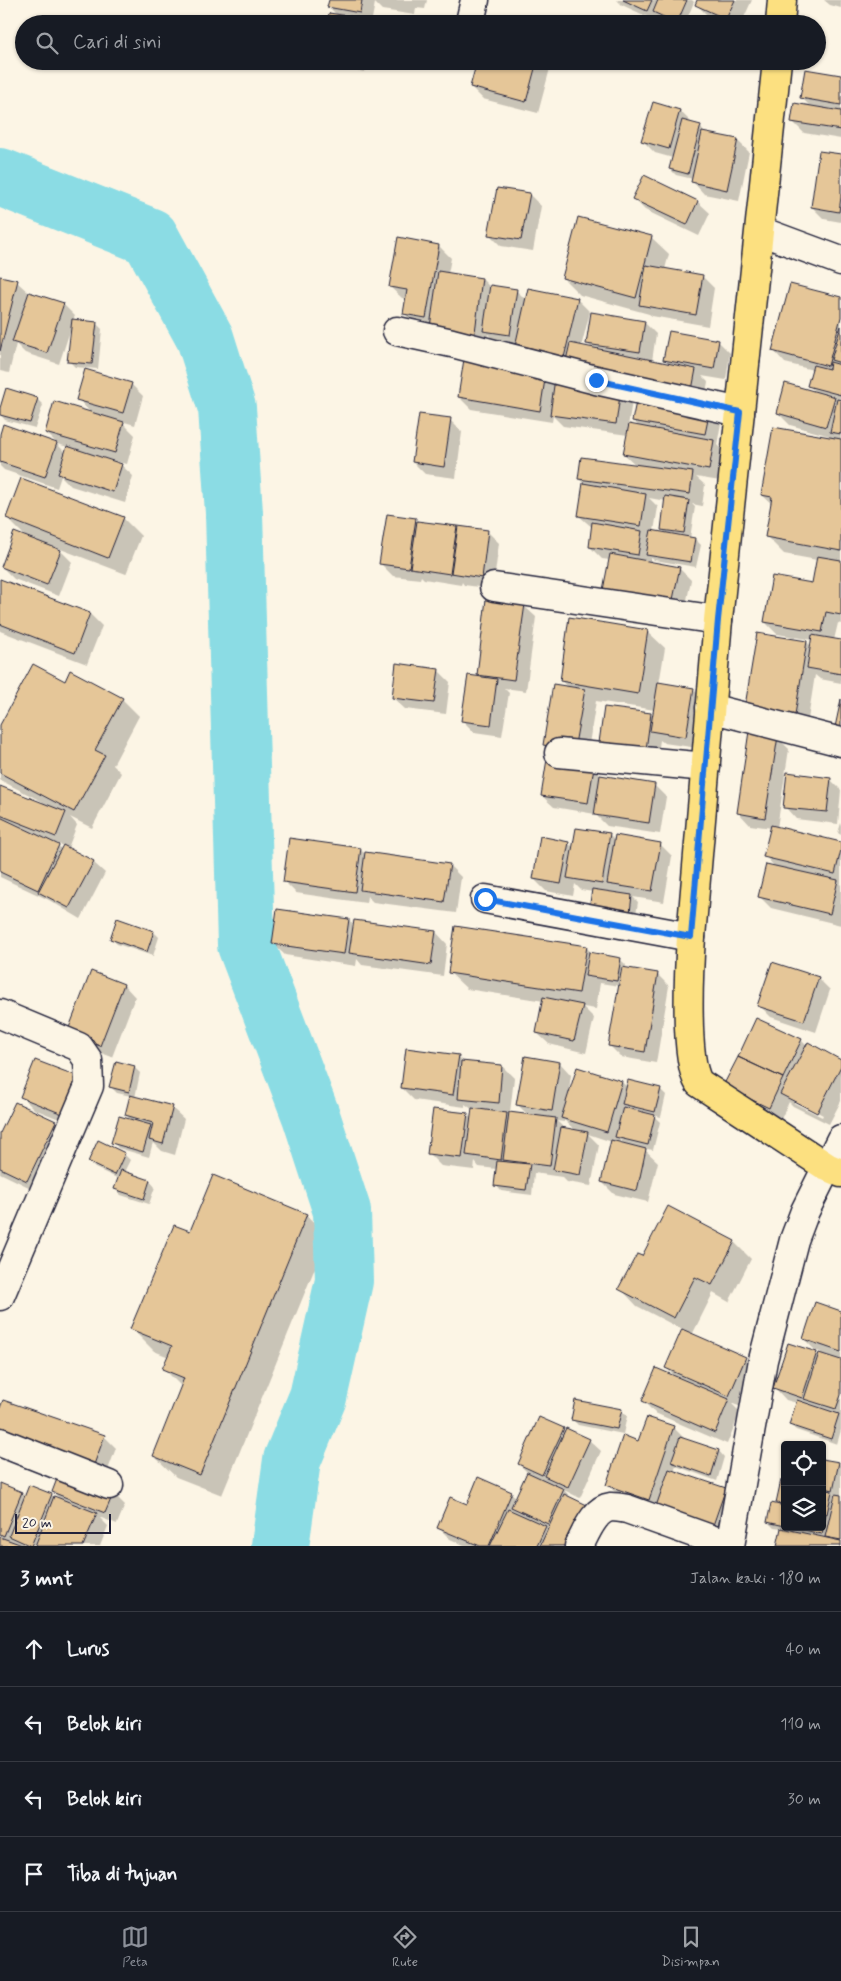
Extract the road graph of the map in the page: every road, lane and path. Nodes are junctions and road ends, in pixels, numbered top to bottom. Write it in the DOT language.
graph roads {
  1 [pos="782,0"];
  2 [pos="781,15"];
  3 [pos="776,70"];
  4 [pos="760,231"];
  5 [pos="841,262"];
  6 [pos="397,331"];
  7 [pos="740,412"];
  8 [pos="494,587"];
  9 [pos="718,620"];
  10 [pos="710,708"];
  11 [pos="841,742"];
  12 [pos="559,753"];
  13 [pos="706,767"];
  14 [pos="485,899"];
  15 [pos="691,937"];
  16 [pos="0,1014"];
  17 [pos="841,1139"];
  18 [pos="834,1170"];
  19 [pos="0,1296"];
  20 [pos="0,1442"];
  21 [pos="109,1485"];
  22 [pos="579,1546"];
  23 [pos="730,1546"];
  1 -- 2 [label="main road"];
  3 -- 4 [label="main road"];
  4 -- 5 [label="street"];
  4 -- 7 [label="main road"];
  6 -- 7 [label="street"];
  7 -- 9 [label="main road"];
  8 -- 9 [label="street"];
  9 -- 10 [label="main road"];
  10 -- 11 [label="street"];
  10 -- 13 [label="main road"];
  12 -- 13 [label="street"];
  13 -- 15 [label="main road"];
  14 -- 15 [label="street"];
  15 -- 18 [label="main road"];
  16 -- 19 [label="street"];
  17 -- 18 [label="street"];
  18 -- 23 [label="street"];
  20 -- 21 [label="street"];
  22 -- 23 [label="street"];
}
